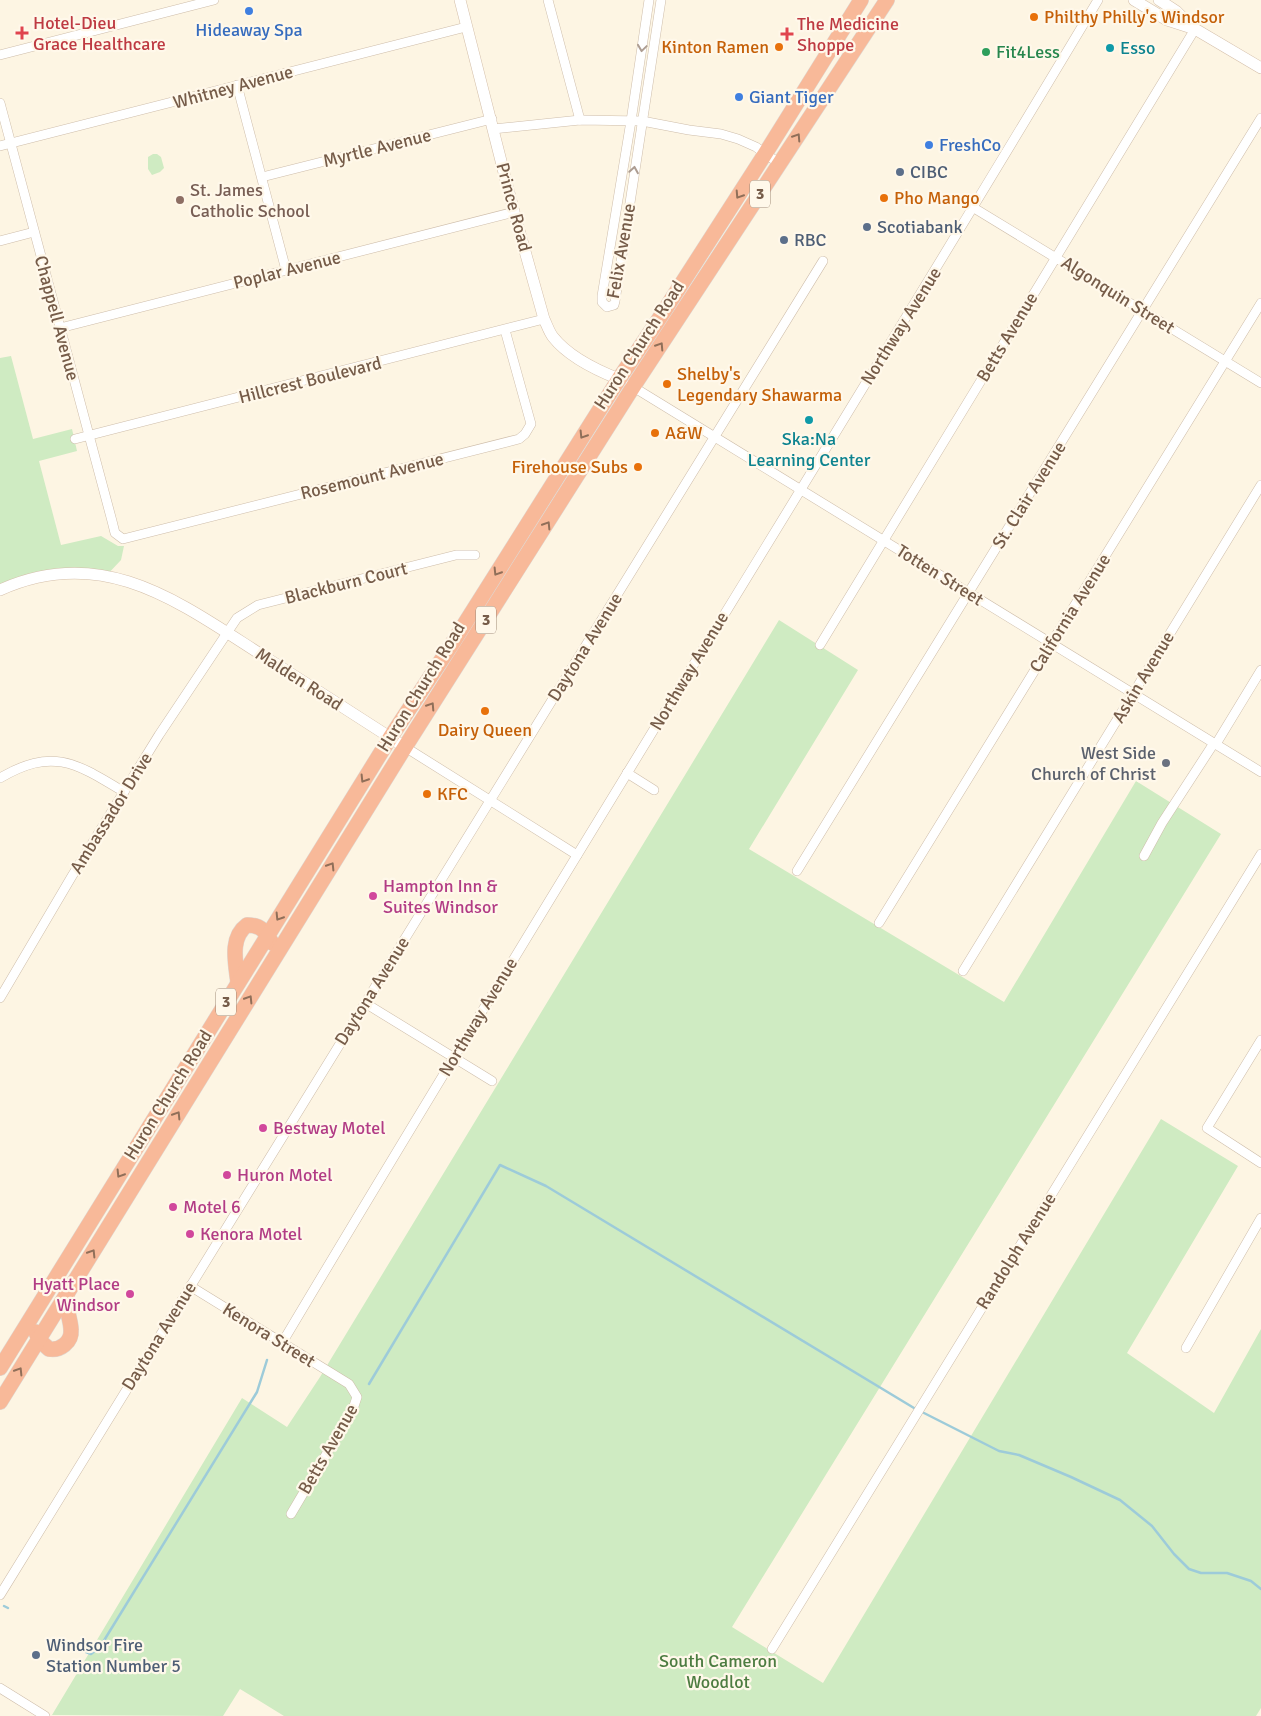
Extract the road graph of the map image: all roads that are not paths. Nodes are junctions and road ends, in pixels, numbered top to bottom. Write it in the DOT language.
graph roads {
  1 [pos="214,0"];
  2 [pos="460,0"];
  3 [pos="548,0"];
  4 [pos="649,0"];
  5 [pos="661,0"];
  6 [pos="861,0"];
  7 [pos="887,0"];
  8 [pos="1098,0"];
  9 [pos="1134,0"];
  10 [pos="1159,0"];
  11 [pos="466,27"];
  12 [pos="1194,29"];
  13 [pos="0,55"];
  14 [pos="1261,68"];
  15 [pos="237,85"];
  16 [pos="0,103"];
  17 [pos="1261,118"];
  18 [pos="580,120"];
  19 [pos="631,121"];
  20 [pos="642,121"];
  21 [pos="492,124"];
  22 [pos="10,144"];
  23 [pos="0,146"];
  24 [pos="765,154"];
  25 [pos="780,164"];
  26 [pos="262,176"];
  27 [pos="974,208"];
  28 [pos="514,212"];
  29 [pos="34,232"];
  30 [pos="0,241"];
  31 [pos="1056,257"];
  32 [pos="823,261"];
  33 [pos="286,270"];
  34 [pos="1261,304"];
  35 [pos="1142,310"];
  36 [pos="544,319"];
  37 [pos="60,328"];
  38 [pos="505,330"];
  39 [pos="1226,362"];
  40 [pos="619,379"];
  41 [pos="1261,383"];
  42 [pos="633,387"];
  43 [pos="88,436"];
  44 [pos="715,437"];
  45 [pos="75,439"];
  46 [pos="1261,485"];
  47 [pos="801,489"];
  48 [pos="116,532"];
  49 [pos="884,540"];
  50 [pos="475,555"];
  51 [pos="0,590"];
  52 [pos="969,592"];
  53 [pos="227,633"];
  54 [pos="1052,644"];
  55 [pos="820,645"];
  56 [pos="1261,670"];
  57 [pos="1133,694"];
  58 [pos="390,738"];
  59 [pos="1215,744"];
  60 [pos="405,747"];
  61 [pos="1261,772"];
  62 [pos="627,773"];
  63 [pos="0,778"];
  64 [pos="654,790"];
  65 [pos="124,792"];
  66 [pos="490,800"];
  67 [pos="1261,854"];
  68 [pos="577,855"];
  69 [pos="1144,856"];
  70 [pos="797,871"];
  71 [pos="880,923"];
  72 [pos="268,936"];
  73 [pos="278,953"];
  74 [pos="963,971"];
  75 [pos="238,983"];
  76 [pos="0,998"];
  77 [pos="364,1003"];
  78 [pos="1261,1040"];
  79 [pos="454,1057"];
  80 [pos="492,1081"];
  81 [pos="1261,1163"];
  82 [pos="1261,1218"];
  83 [pos="190,1286"];
  84 [pos="68,1293"];
  85 [pos="41,1301"];
  86 [pos="39,1340"];
  87 [pos="282,1343"];
  88 [pos="1186,1348"];
  89 [pos="0,1368"];
  90 [pos="349,1384"];
  91 [pos="0,1402"];
  92 [pos="291,1514"];
  93 [pos="0,1594"];
  94 [pos="772,1649"];
  95 [pos="0,1688"];
  96 [pos="45,1716"];
  1 -- 13 [label="street"];
  2 -- 11 [label="main road, Prince Road"];
  3 -- 18 [label="street"];
  4 -- 19 [label="street, Felix Avenue, one-way"];
  5 -- 20 [label="street, Felix Avenue"];
  6 -- 24 [label="highway, Huron Church Road / 3"];
  25 -- 7 [label="highway, Huron Church Road / 3, one-way"];
  8 -- 27 [label="street, Northway Avenue"];
  9 -- 12 [label="main road"];
  10 -- 12 [label="main road"];
  11 -- 15 [label="street, Whitney Avenue"];
  11 -- 21 [label="main road, Prince Road"];
  12 -- 14 [label="main road"];
  12 -- 31 [label="street, Betts Avenue"];
  15 -- 22 [label="street, Whitney Avenue"];
  15 -- 26 [label="street"];
  16 -- 22 [label="street, Chappell Avenue"];
  17 -- 35 [label="street, St. Clair Avenue"];
  18 -- 19 [label="street, Myrtle Avenue"];
  18 -- 21 [label="street, Myrtle Avenue"];
  19 -- 20 [label="street, Myrtle Avenue"];
  19 -- 20 [label="street, Felix Avenue, one-way"];
  20 -- 24 [label="street, Myrtle Avenue"];
  21 -- 26 [label="street, Myrtle Avenue"];
  21 -- 28 [label="main road, Prince Road"];
  22 -- 23 [label="street, Whitney Avenue"];
  22 -- 29 [label="street, Chappell Avenue"];
  24 -- 25 [label="street, Myrtle Avenue"];
  24 -- 40 [label="highway, Huron Church Road / 3, one-way"];
  42 -- 25 [label="highway, Huron Church Road / 3, one-way"];
  26 -- 33 [label="street"];
  27 -- 31 [label="street, Algonquin Street"];
  27 -- 47 [label="street, Northway Avenue"];
  28 -- 33 [label="street, Poplar Avenue"];
  28 -- 36 [label="main road, Prince Road"];
  29 -- 30 [label="street"];
  29 -- 37 [label="street, Chappell Avenue"];
  31 -- 35 [label="street, Algonquin Street"];
  31 -- 49 [label="street, Betts Avenue"];
  32 -- 44 [label="street, Daytona Avenue"];
  33 -- 37 [label="street, Poplar Avenue"];
  34 -- 39 [label="street, California Avenue"];
  35 -- 39 [label="street, Algonquin Street"];
  35 -- 52 [label="street, St. Clair Avenue"];
  36 -- 38 [label="street, Hillcrest Boulevard"];
  36 -- 40 [label="main road, Prince Road"];
  37 -- 43 [label="street, Chappell Avenue"];
  38 -- 43 [label="street, Hillcrest Boulevard"];
  38 -- 48 [label="street, Rosemount Avenue"];
  39 -- 41 [label="street, Algonquin Street"];
  39 -- 54 [label="street, California Avenue"];
  40 -- 42 [label="street, Totten Street"];
  40 -- 58 [label="highway, Huron Church Road / 3, one-way"];
  42 -- 44 [label="street, Totten Street"];
  60 -- 42 [label="highway, Huron Church Road / 3, one-way"];
  43 -- 45 [label="street, Hillcrest Boulevard"];
  43 -- 48 [label="street, Chappell Avenue"];
  44 -- 47 [label="street, Totten Street"];
  44 -- 66 [label="street, Daytona Avenue"];
  46 -- 57 [label="street, Askin Avenue"];
  47 -- 49 [label="street, Totten Street"];
  47 -- 62 [label="street, Northway Avenue"];
  49 -- 52 [label="street, Totten Street"];
  49 -- 55 [label="street, Betts Avenue"];
  50 -- 53 [label="street, Blackburn Court"];
  51 -- 53 [label="main road, Malden Road"];
  52 -- 54 [label="street, Totten Street"];
  52 -- 70 [label="street, St. Clair Avenue"];
  53 -- 58 [label="main road, Malden Road"];
  53 -- 65 [label="street, Ambassador Drive"];
  54 -- 57 [label="street, Totten Street"];
  54 -- 71 [label="street, California Avenue"];
  56 -- 59 [label="street"];
  57 -- 59 [label="street, Totten Street"];
  57 -- 74 [label="street, Askin Avenue"];
  58 -- 60 [label="main road, Malden Road"];
  58 -- 72 [label="highway, Huron Church Road / 3, one-way"];
  59 -- 61 [label="street, Totten Street"];
  59 -- 69 [label="street"];
  60 -- 66 [label="street, Malden Road"];
  73 -- 60 [label="highway, Huron Church Road / 3, one-way"];
  62 -- 64 [label="street"];
  62 -- 68 [label="street, Northway Avenue"];
  63 -- 65 [label="street"];
  65 -- 76 [label="street, Ambassador Drive"];
  66 -- 68 [label="street, Malden Road"];
  66 -- 77 [label="street, Daytona Avenue"];
  67 -- 94 [label="street, Randolph Avenue"];
  68 -- 79 [label="street, Northway Avenue"];
  72 -- 73 [label="highway"];
  72 -- 75 [label="highway, Huron Church Road / 3"];
  72 -- 75 [label="highway"];
  84 -- 73 [label="highway, Huron Church Road / 3, one-way"];
  75 -- 85 [label="highway, Huron Church Road / 3, one-way"];
  77 -- 79 [label="street"];
  77 -- 83 [label="street, Daytona Avenue"];
  78 -- 81 [label="street"];
  79 -- 80 [label="street"];
  79 -- 87 [label="street, Northway Avenue"];
  82 -- 88 [label="street"];
  83 -- 87 [label="street, Kenora Street"];
  83 -- 93 [label="street, Daytona Avenue"];
  84 -- 86 [label="highway, Huron Church Road / 3"];
  84 -- 86 [label="highway"];
  85 -- 86 [label="highway"];
  85 -- 89 [label="highway, Huron Church Road / 3"];
  91 -- 86 [label="highway, Huron Church Road / 3, one-way"];
  87 -- 90 [label="street, Kenora Street"];
  90 -- 92 [label="street, Betts Avenue"];
  95 -- 96 [label="street"];
}
